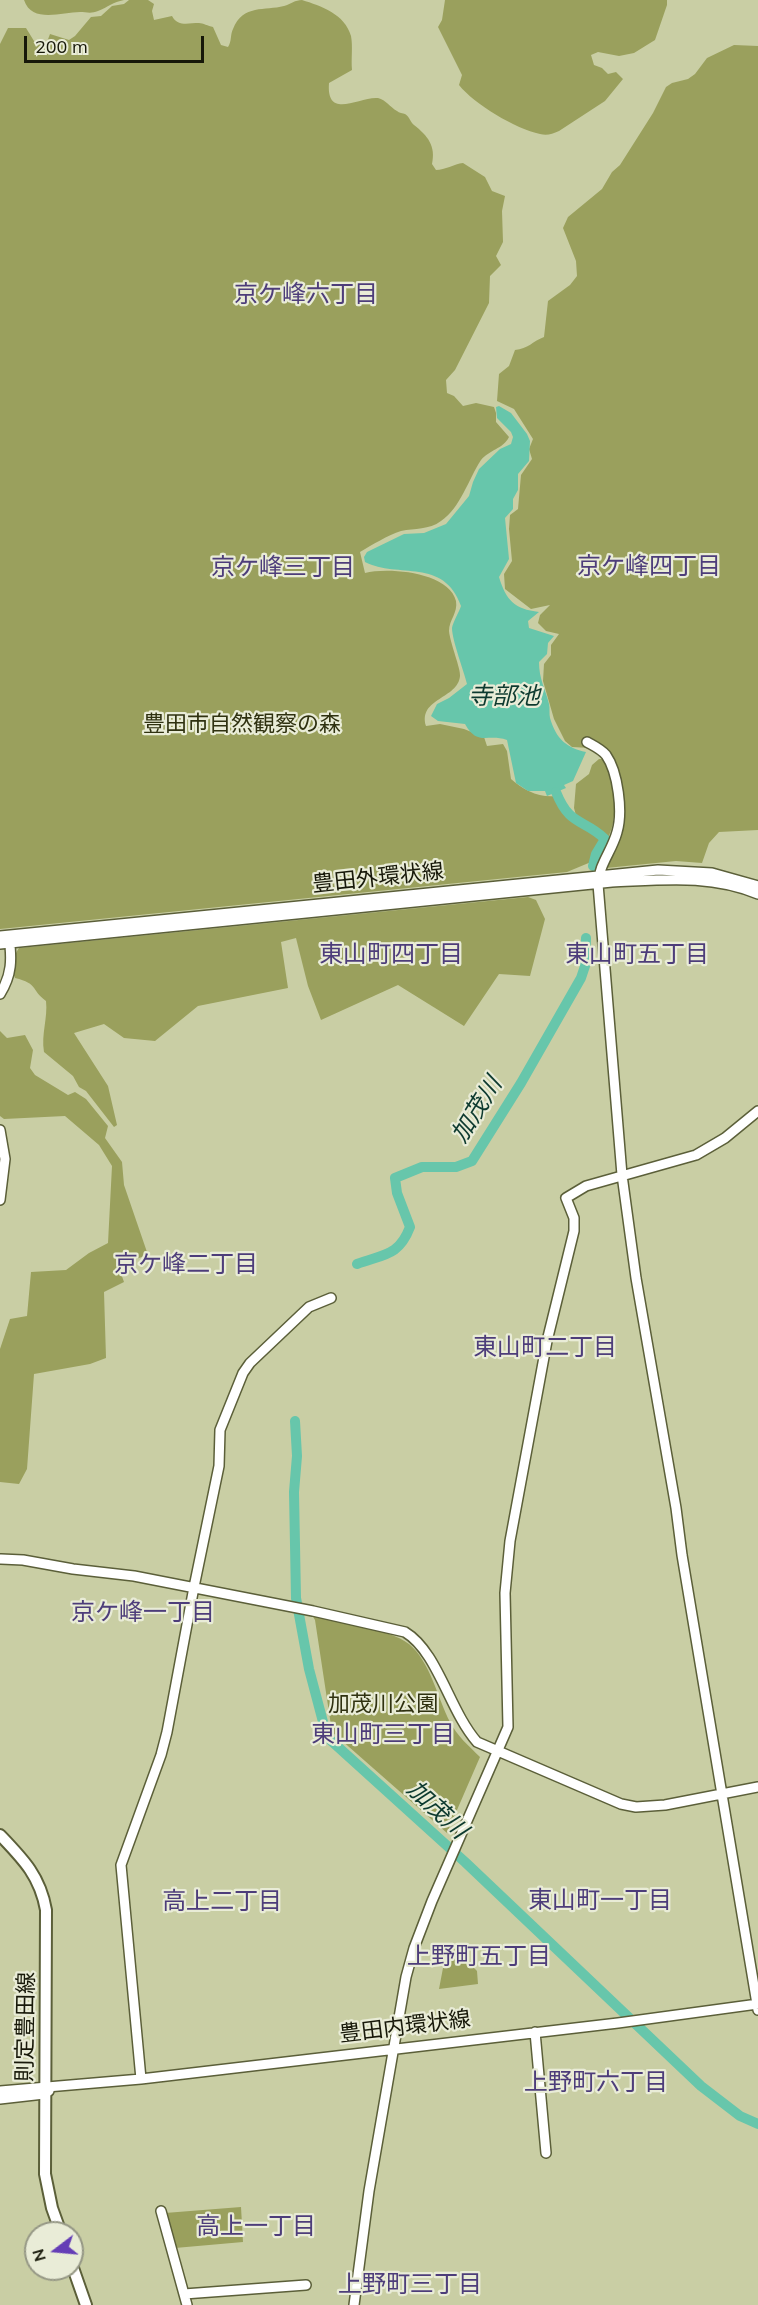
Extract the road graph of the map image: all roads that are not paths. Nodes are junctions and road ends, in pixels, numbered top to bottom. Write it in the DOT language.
graph roads {
  1 [pos="587,742"];
  2 [pos="598,880"];
  3 [pos="758,886"];
  4 [pos="758,894"];
  5 [pos="5,940"];
  6 [pos="0,994"];
  7 [pos="758,1111"];
  8 [pos="0,1130"];
  9 [pos="622,1175"];
  10 [pos="0,1200"];
  11 [pos="331,1298"];
  12 [pos="1,1559"];
  13 [pos="194,1587"];
  14 [pos="498,1751"];
  15 [pos="758,1787"];
  16 [pos="723,1795"];
  17 [pos="0,1835"];
  18 [pos="758,2006"];
  19 [pos="535,2032"];
  20 [pos="393,2048"];
  21 [pos="141,2079"];
  22 [pos="44,2090"];
  23 [pos="0,2091"];
  24 [pos="0,2099"];
  25 [pos="546,2152"];
  26 [pos="160,2211"];
  27 [pos="57,2221"];
  28 [pos="78,2281"];
  29 [pos="306,2285"];
  30 [pos="184,2294"];
  31 [pos="86,2305"];
  32 [pos="187,2305"];
  33 [pos="354,2305"];
  1 -- 2 [label="street"];
  2 -- 3 [label="street, 豊田外環状線"];
  2 -- 4 [label="street, 豊田外環状線"];
  2 -- 5 [label="street, 豊田外環状線"];
  2 -- 9 [label="street"];
  5 -- 6 [label="street"];
  7 -- 9 [label="street"];
  8 -- 10 [label="street"];
  9 -- 14 [label="street"];
  9 -- 16 [label="street"];
  11 -- 13 [label="street"];
  12 -- 13 [label="street"];
  13 -- 14 [label="street"];
  13 -- 21 [label="street"];
  14 -- 16 [label="street"];
  14 -- 20 [label="street"];
  15 -- 16 [label="street"];
  16 -- 18 [label="street"];
  17 -- 22 [label="main road, 則定豊田線"];
  18 -- 19 [label="street, 豊田内環状線"];
  19 -- 20 [label="street, 豊田内環状線"];
  19 -- 25 [label="street"];
  20 -- 21 [label="street, 豊田内環状線"];
  20 -- 33 [label="street"];
  21 -- 22 [label="street, 豊田内環状線"];
  22 -- 23 [label="street, 豊田内環状線"];
  22 -- 24 [label="street, 豊田内環状線"];
  22 -- 27 [label="main road, 則定豊田線"];
  26 -- 30 [label="street"];
  28 -- 31 [label="main road"];
  29 -- 30 [label="street"];
  30 -- 32 [label="street"];
}
